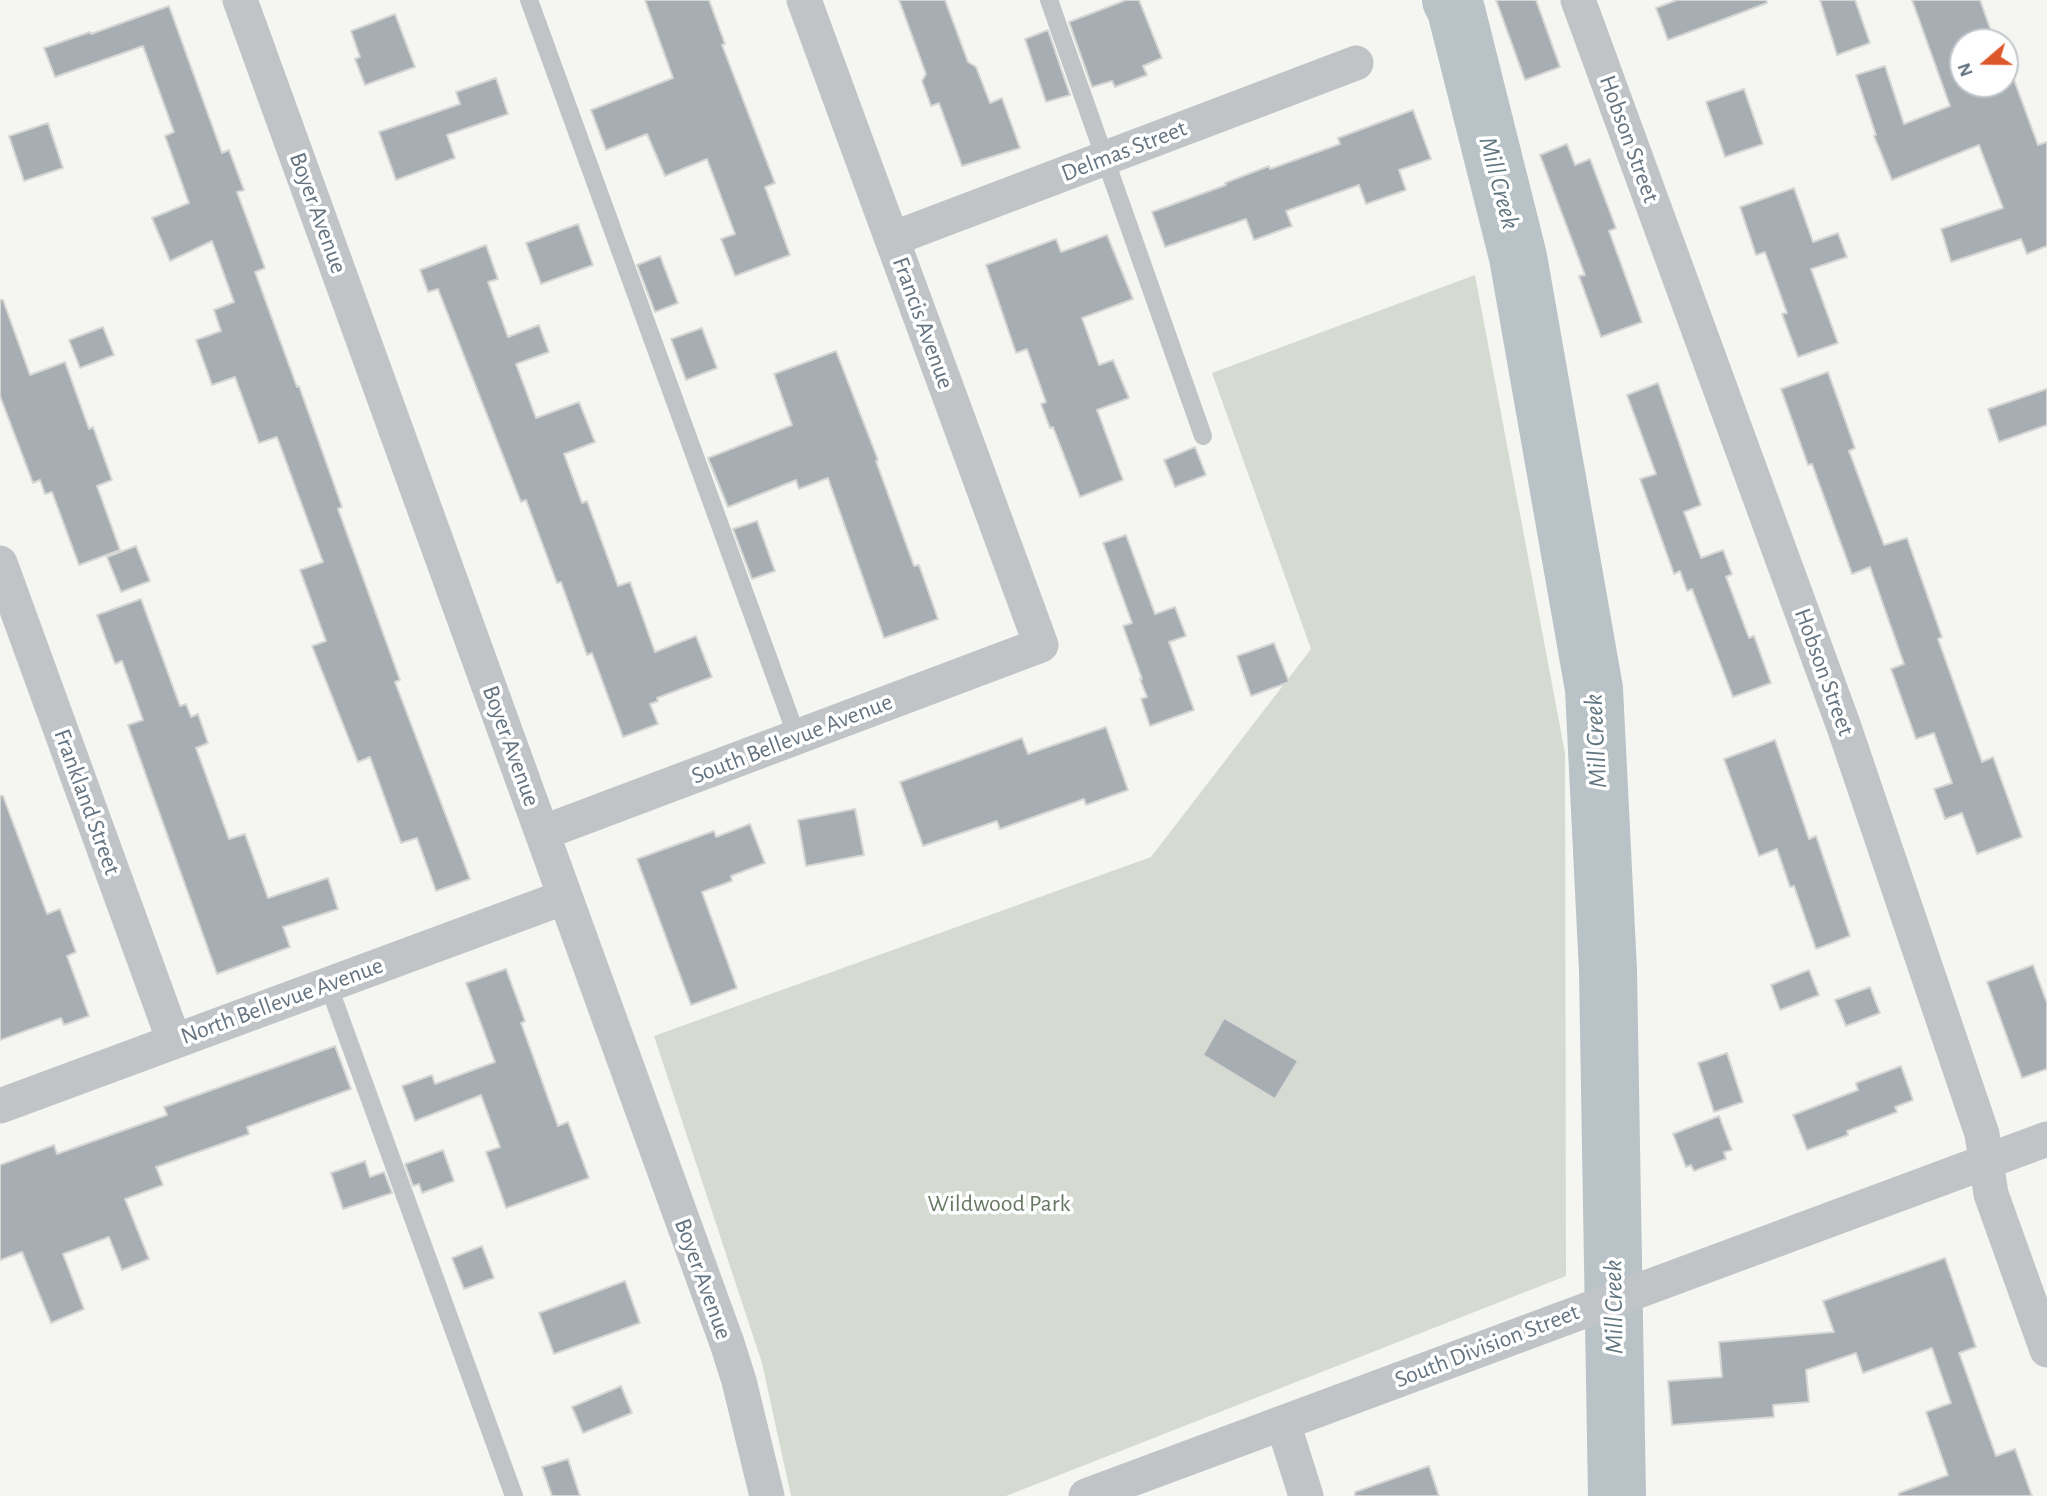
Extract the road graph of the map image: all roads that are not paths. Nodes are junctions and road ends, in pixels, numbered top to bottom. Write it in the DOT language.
graph roads {
  1 [pos="240,0"];
  2 [pos="529,0"];
  3 [pos="804,0"];
  4 [pos="1049,0"];
  5 [pos="1578,0"];
  6 [pos="1356,63"];
  7 [pos="1104,158"];
  8 [pos="892,239"];
  9 [pos="1203,436"];
  10 [pos="0,564"];
  11 [pos="1041,645"];
  12 [pos="797,737"];
  13 [pos="542,833"];
  14 [pos="565,897"];
  15 [pos="328,984"];
  16 [pos="174,1041"];
  17 [pos="0,1106"];
  18 [pos="2047,1139"];
  19 [pos="1986,1162"];
  20 [pos="2047,1350"];
  21 [pos="1283,1423"];
  22 [pos="514,1496"];
  23 [pos="767,1496"];
  24 [pos="1086,1496"];
  25 [pos="1306,1496"];
  1 -- 13 [label="street, Boyer Avenue"];
  2 -- 12 [label="lane"];
  3 -- 8 [label="street, Francis Avenue"];
  4 -- 7 [label="lane"];
  5 -- 19 [label="street, Hobson Street"];
  6 -- 7 [label="street, Delmas Street"];
  7 -- 8 [label="street, Delmas Street"];
  7 -- 9 [label="lane"];
  8 -- 11 [label="street, Francis Avenue"];
  10 -- 16 [label="street, Frankland Street"];
  11 -- 12 [label="street, South Bellevue Avenue"];
  12 -- 13 [label="street, South Bellevue Avenue"];
  13 -- 14 [label="street, Boyer Avenue"];
  14 -- 15 [label="street, North Bellevue Avenue"];
  14 -- 23 [label="street, Boyer Avenue"];
  15 -- 16 [label="street, North Bellevue Avenue"];
  15 -- 22 [label="lane"];
  16 -- 17 [label="street, North Bellevue Avenue"];
  18 -- 19 [label="street, South Division Street"];
  19 -- 20 [label="street, Hobson Street"];
  19 -- 21 [label="street, South Division Street"];
  21 -- 24 [label="street, South Division Street"];
  21 -- 25 [label="street"];
}
